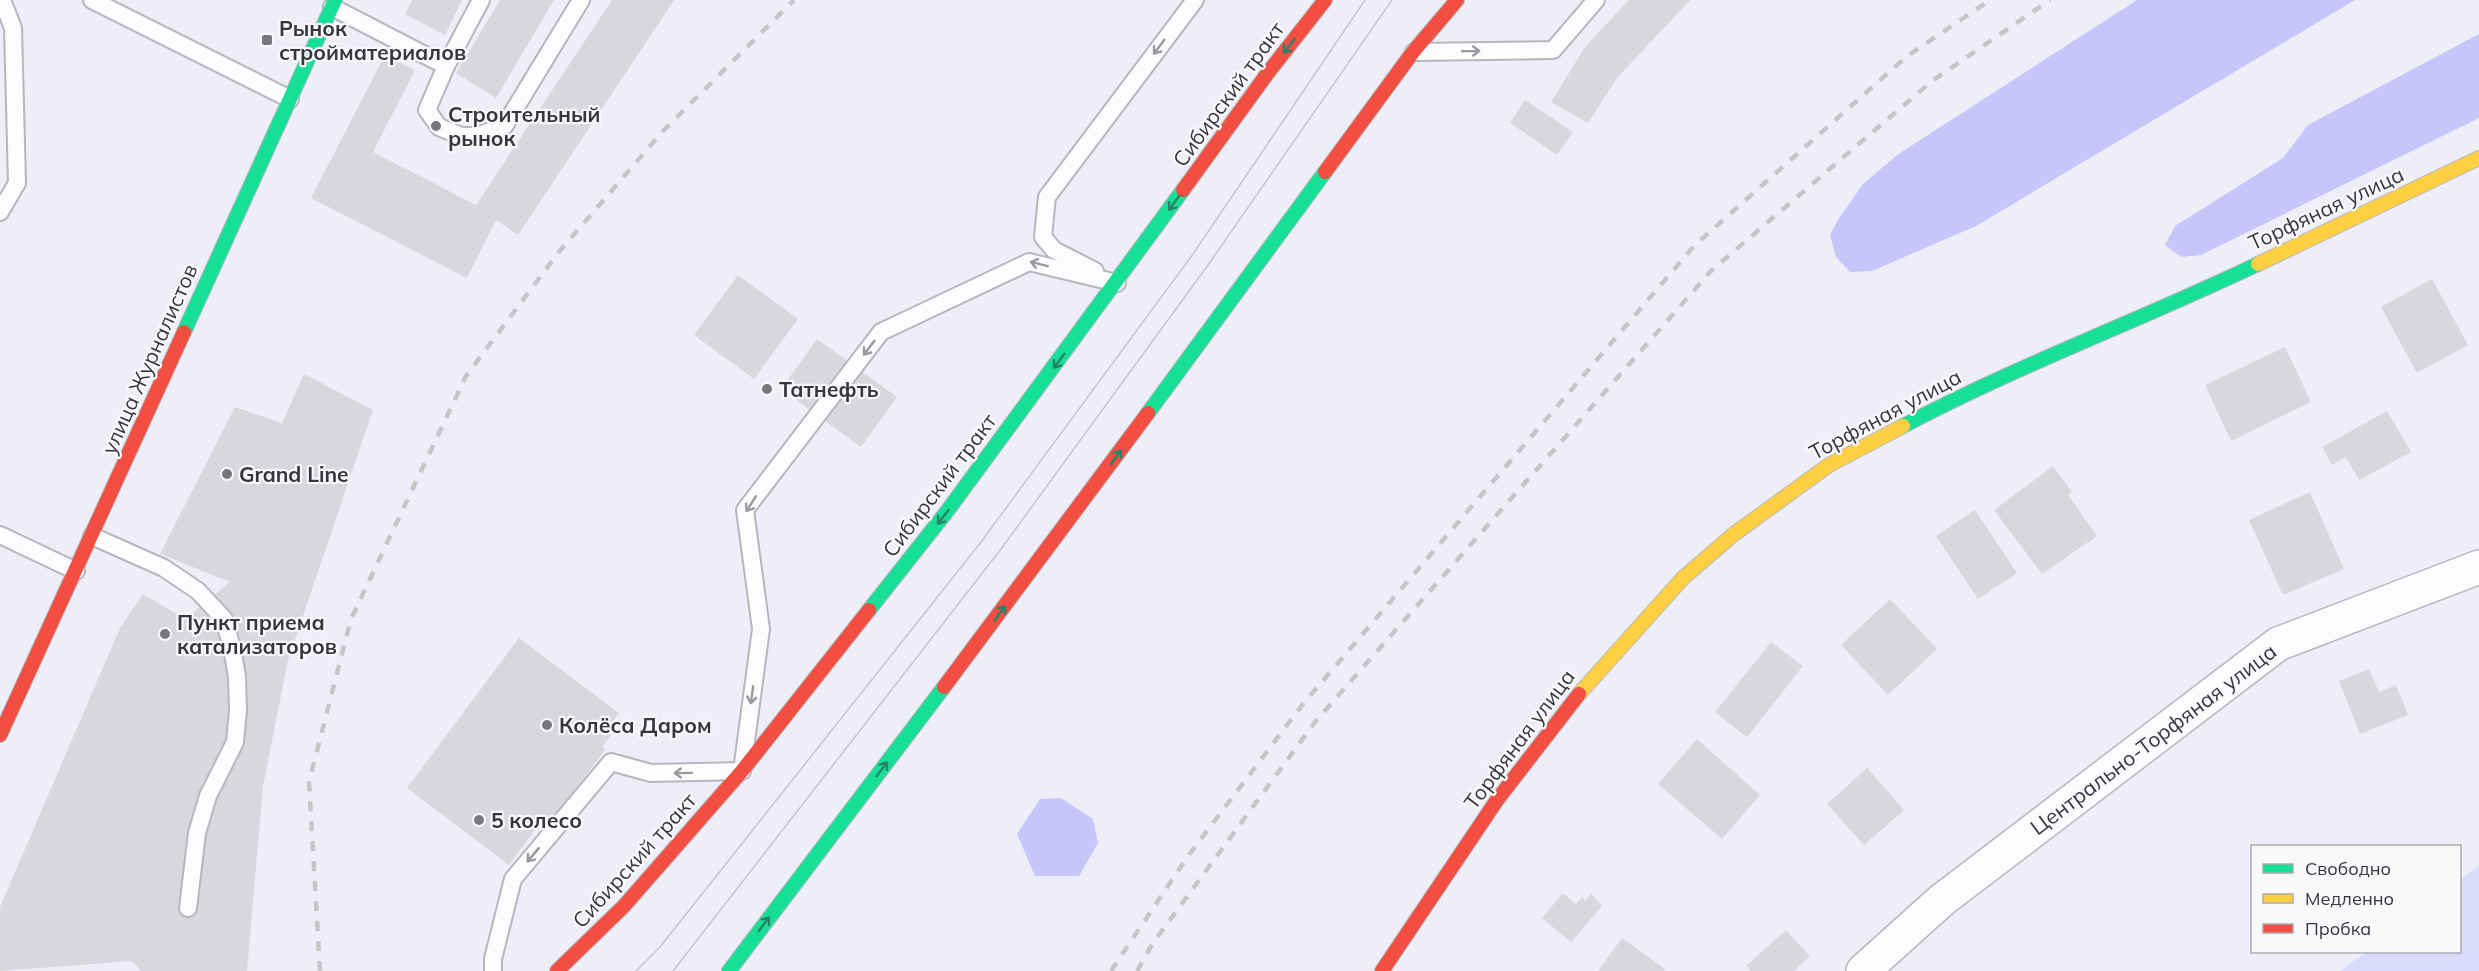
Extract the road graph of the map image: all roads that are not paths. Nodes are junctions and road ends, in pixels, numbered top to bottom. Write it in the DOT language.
graph roads {
  1 [pos="2,0"];
  2 [pos="92,0"];
  3 [pos="481,0"];
  4 [pos="581,0"];
  5 [pos="1195,0"];
  6 [pos="1325,0"];
  7 [pos="1457,0"];
  8 [pos="1596,0"];
  9 [pos="334,3"];
  10 [pos="1413,52"];
  11 [pos="446,66"];
  12 [pos="290,99"];
  13 [pos="2479,158"];
  14 [pos="0,212"];
  15 [pos="1117,283"];
  16 [pos="0,535"];
  17 [pos="92,536"];
  18 [pos="2479,567"];
  19 [pos="76,571"];
  20 [pos="0,735"];
  21 [pos="742,771"];
  22 [pos="188,908"];
  23 [pos="493,971"];
  24 [pos="557,971"];
  25 [pos="729,971"];
  26 [pos="1382,971"];
  27 [pos="1863,971"];
  1 -- 14 [label="lane"];
  2 -- 12 [label="lane"];
  3 -- 11 [label="lane"];
  4 -- 11 [label="lane"];
  5 -- 15 [label="lane, one-way"];
  6 -- 15 [label="main road, Сибирский тракт, one-way"];
  7 -- 10 [label="main road"];
  10 -- 8 [label="lane, one-way"];
  9 -- 11 [label="lane"];
  9 -- 12 [label="main road, улица Журналистов"];
  25 -- 10 [label="main road, one-way"];
  12 -- 17 [label="main road, улица Журналистов"];
  13 -- 26 [label="main road, Торфяная улица"];
  15 -- 21 [label="main road, Сибирский тракт, one-way"];
  15 -- 21 [label="lane, one-way"];
  16 -- 19 [label="lane"];
  17 -- 19 [label="main road, улица Журналистов"];
  17 -- 22 [label="lane"];
  18 -- 27 [label="street, Центрально-Торфяная улица"];
  19 -- 20 [label="main road, улица Журналистов"];
  21 -- 23 [label="lane, one-way"];
  21 -- 24 [label="main road, Сибирский тракт"];
}
